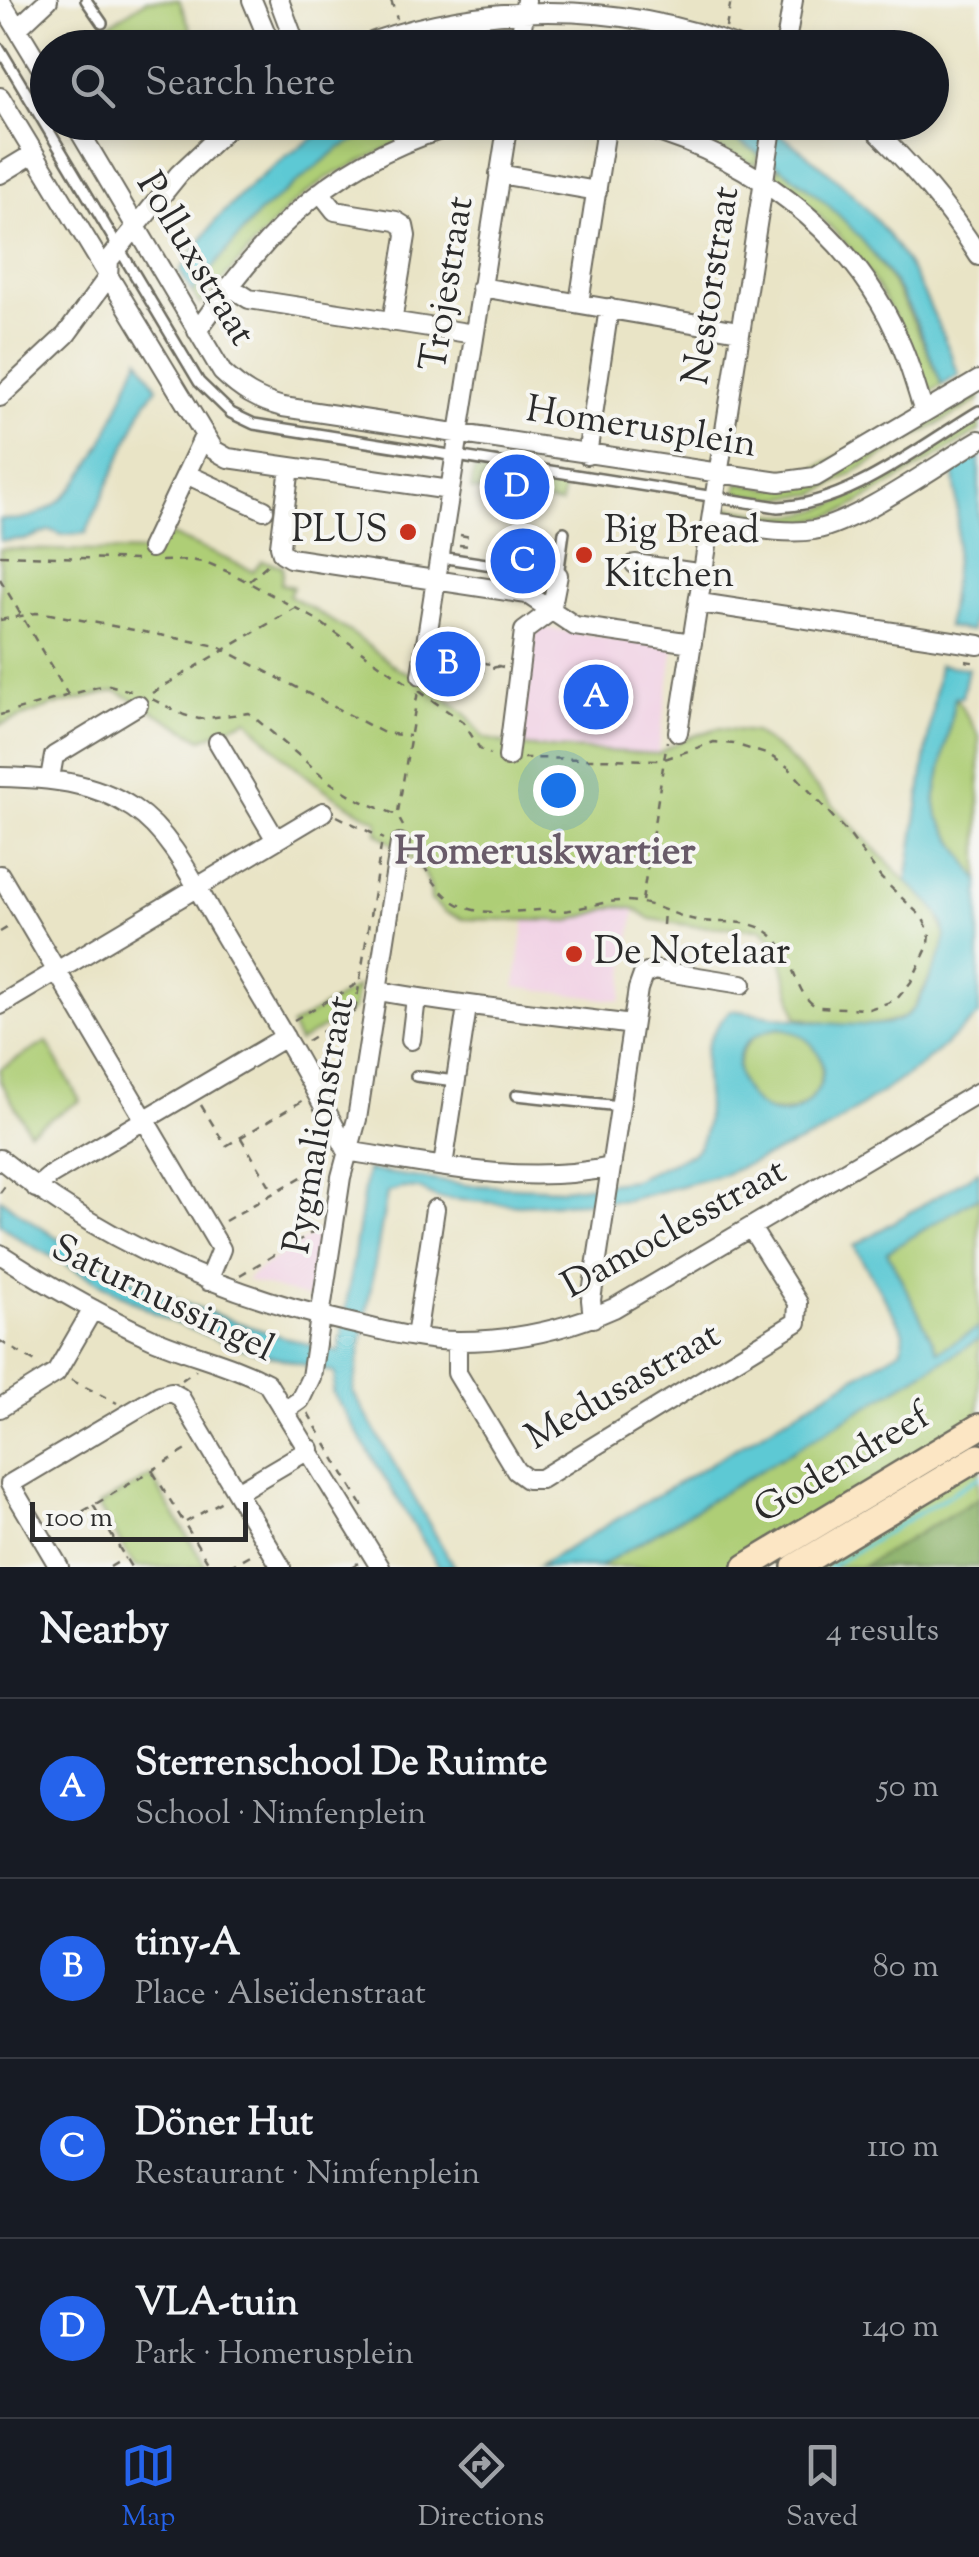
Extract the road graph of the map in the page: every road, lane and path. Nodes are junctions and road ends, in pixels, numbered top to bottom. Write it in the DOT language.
graph roads {
  1 [pos="0,0"];
  2 [pos="48,0"];
  3 [pos="86,0"];
  4 [pos="252,0"];
  5 [pos="279,0"];
  6 [pos="391,0"];
  7 [pos="731,0"];
  8 [pos="793,0"];
  9 [pos="526,2"];
  10 [pos="492,3"];
  11 [pos="102,23"];
  12 [pos="18,28"];
  13 [pos="264,30"];
  14 [pos="291,30"];
  15 [pos="400,30"];
  16 [pos="522,30"];
  17 [pos="691,30"];
  18 [pos="732,30"];
  19 [pos="788,30"];
  20 [pos="30,48"];
  21 [pos="0,49"];
  22 [pos="0,97"];
  23 [pos="30,99"];
  24 [pos="55,140"];
  25 [pos="85,140"];
  26 [pos="215,140"];
  27 [pos="413,140"];
  28 [pos="505,140"];
  29 [pos="604,140"];
  30 [pos="682,140"];
  31 [pos="770,140"];
  32 [pos="885,140"];
  33 [pos="33,154"];
  34 [pos="0,174"];
  35 [pos="500,174"];
  36 [pos="764,176"];
  37 [pos="596,191"];
  38 [pos="320,192"];
  39 [pos="136,228"];
  40 [pos="120,248"];
  41 [pos="979,256"];
  42 [pos="108,277"];
  43 [pos="229,286"];
  44 [pos="481,287"];
  45 [pos="579,303"];
  46 [pos="609,308"];
  47 [pos="392,322"];
  48 [pos="739,330"];
  49 [pos="197,331"];
  50 [pos="474,334"];
  51 [pos="979,380"];
  52 [pos="0,397"];
  53 [pos="979,411"];
  54 [pos="924,412"];
  55 [pos="458,434"];
  56 [pos="204,436"];
  57 [pos="979,440"];
  58 [pos="587,454"];
  59 [pos="455,457"];
  60 [pos="290,467"];
  61 [pos="716,473"];
  62 [pos="186,474"];
  63 [pos="450,490"];
  64 [pos="716,499"];
  65 [pos="264,510"];
  66 [pos="446,514"];
  67 [pos="466,516"];
  68 [pos="713,522"];
  69 [pos="544,529"];
  70 [pos="564,532"];
  71 [pos="461,535"];
  72 [pos="471,537"];
  73 [pos="459,545"];
  74 [pos="470,546"];
  75 [pos="282,552"];
  76 [pos="0,555"];
  77 [pos="151,556"];
  78 [pos="440,558"];
  79 [pos="635,564"];
  80 [pos="538,572"];
  81 [pos="704,574"];
  82 [pos="558,576"];
  83 [pos="0,579"];
  84 [pos="436,580"];
  85 [pos="248,582"];
  86 [pos="700,603"];
  87 [pos="296,608"];
  88 [pos="552,611"];
  89 [pos="20,615"];
  90 [pos="0,620"];
  91 [pos="692,643"];
  92 [pos="979,646"];
  93 [pos="226,650"];
  94 [pos="510,668"];
  95 [pos="420,683"];
  96 [pos="69,696"];
  97 [pos="141,701"];
  98 [pos="0,714"];
  99 [pos="678,732"];
  100 [pos="410,736"];
  101 [pos="218,742"];
  102 [pos="508,757"];
  103 [pos="662,760"];
  104 [pos="0,777"];
  105 [pos="50,778"];
  106 [pos="323,812"];
  107 [pos="398,814"];
  108 [pos="406,839"];
  109 [pos="276,840"];
  110 [pos="0,875"];
  111 [pos="196,888"];
  112 [pos="642,903"];
  113 [pos="664,910"];
  114 [pos="664,925"];
  115 [pos="56,972"];
  116 [pos="360,982"];
  117 [pos="742,984"];
  118 [pos="379,991"];
  119 [pos="416,998"];
  120 [pos="0,1006"];
  121 [pos="467,1007"];
  122 [pos="632,1025"];
  123 [pos="286,1038"];
  124 [pos="411,1040"];
  125 [pos="416,1076"];
  126 [pos="455,1082"];
  127 [pos="192,1091"];
  128 [pos="317,1092"];
  129 [pos="979,1092"];
  130 [pos="517,1096"];
  131 [pos="619,1106"];
  132 [pos="145,1118"];
  133 [pos="241,1137"];
  134 [pos="347,1151"];
  135 [pos="0,1159"];
  136 [pos="443,1166"];
  137 [pos="610,1175"];
  138 [pos="36,1188"];
  139 [pos="274,1192"];
  140 [pos="436,1209"];
  141 [pos="334,1219"];
  142 [pos="752,1228"];
  143 [pos="211,1230"];
  144 [pos="0,1254"];
  145 [pos="215,1283"];
  146 [pos="93,1309"];
  147 [pos="320,1317"];
  148 [pos="593,1318"];
  149 [pos="416,1337"];
  150 [pos="456,1342"];
  151 [pos="204,1360"];
  152 [pos="171,1392"];
  153 [pos="293,1405"];
  154 [pos="0,1408"];
  155 [pos="979,1427"];
  156 [pos="205,1439"];
  157 [pos="310,1449"];
  158 [pos="979,1457"];
  159 [pos="152,1470"];
  160 [pos="237,1492"];
  161 [pos="93,1505"];
  162 [pos="368,1514"];
  163 [pos="184,1523"];
  164 [pos="41,1537"];
  165 [pos="268,1545"];
  166 [pos="126,1558"];
  167 [pos="59,1567"];
  168 [pos="110,1567"];
  169 [pos="131,1567"];
  170 [pos="211,1567"];
  171 [pos="229,1567"];
  172 [pos="282,1567"];
  173 [pos="380,1567"];
  174 [pos="746,1567"];
  175 [pos="795,1567"];
  1 -- 12 [label="street"];
  2 -- 12 [label="street"];
  3 -- 11 [label="lane"];
  4 -- 13 [label="street"];
  5 -- 14 [label="street"];
  6 -- 15 [label="path"];
  7 -- 18 [label="path"];
  8 -- 19 [label="street"];
  9 -- 10 [label="street"];
  9 -- 16 [label="street"];
  9 -- 17 [label="street"];
  10 -- 15 [label="street"];
  12 -- 20 [label="street"];
  21 -- 23 [label="lane"];
  22 -- 33 [label="street"];
  24 -- 40 [label="lane"];
  25 -- 39 [label="street, Polluxstraat"];
  26 -- 39 [label="street"];
  27 -- 38 [label="street"];
  28 -- 35 [label="street, Trojestraat"];
  29 -- 37 [label="street"];
  30 -- 36 [label="street"];
  31 -- 36 [label="street, Nestorstraat"];
  32 -- 41 [label="street"];
  33 -- 34 [label="street"];
  33 -- 42 [label="street"];
  35 -- 37 [label="street"];
  35 -- 44 [label="street, Trojestraat"];
  36 -- 48 [label="street, Nestorstraat"];
  36 -- 54 [label="street"];
  37 -- 45 [label="street"];
  38 -- 43 [label="street"];
  38 -- 47 [label="street"];
  39 -- 40 [label="street"];
  39 -- 49 [label="street, Polluxstraat"];
  40 -- 42 [label="street"];
  40 -- 59 [label="lane"];
  42 -- 52 [label="street"];
  42 -- 56 [label="street"];
  43 -- 47 [label="street"];
  43 -- 49 [label="street"];
  44 -- 45 [label="street"];
  44 -- 50 [label="street, Trojestraat"];
  45 -- 46 [label="street"];
  46 -- 48 [label="street"];
  46 -- 58 [label="street"];
  47 -- 50 [label="street"];
  48 -- 61 [label="street, Nestorstraat"];
  49 -- 55 [label="street, Polluxstraat"];
  50 -- 55 [label="street, Trojestraat"];
  51 -- 54 [label="street"];
  53 -- 64 [label="lane"];
  54 -- 61 [label="street, Homerusplein"];
  55 -- 58 [label="street, Homerusplein"];
  55 -- 59 [label="street, Trojestraat"];
  56 -- 60 [label="street"];
  56 -- 62 [label="street"];
  57 -- 68 [label="street"];
  58 -- 61 [label="street, Homerusplein"];
  59 -- 63 [label="street, Trojestraat"];
  59 -- 64 [label="lane"];
  60 -- 63 [label="street"];
  60 -- 75 [label="street"];
  61 -- 64 [label="street, Nestorstraat"];
  62 -- 65 [label="street"];
  62 -- 77 [label="street"];
  63 -- 66 [label="street, Trojestraat"];
  64 -- 68 [label="street, Nestorstraat"];
  66 -- 67 [label="street"];
  66 -- 78 [label="street, Trojestraat"];
  68 -- 81 [label="street, Nestorstraat"];
  69 -- 80 [label="path"];
  70 -- 82 [label="lane"];
  71 -- 72 [label="path"];
  73 -- 74 [label="path"];
  75 -- 84 [label="street"];
  75 -- 85 [label="path"];
  76 -- 77 [label="path"];
  77 -- 85 [label="path"];
  78 -- 80 [label="lane"];
  78 -- 84 [label="street, Trojestraat"];
  79 -- 81 [label="street"];
  80 -- 82 [label="lane"];
  81 -- 86 [label="street, Nestorstraat"];
  82 -- 88 [label="street"];
  83 -- 89 [label="path"];
  84 -- 88 [label="street"];
  84 -- 95 [label="street, Trojestraat"];
  85 -- 87 [label="path"];
  86 -- 91 [label="street, Nestorstraat"];
  86 -- 92 [label="street"];
  87 -- 93 [label="path"];
  87 -- 95 [label="path"];
  88 -- 91 [label="street"];
  88 -- 94 [label="street"];
  89 -- 90 [label="path"];
  89 -- 93 [label="path"];
  89 -- 96 [label="path"];
  91 -- 99 [label="street, Nestorstraat"];
  93 -- 97 [label="path"];
  93 -- 100 [label="path"];
  94 -- 94 [label="path"];
  94 -- 102 [label="street"];
  95 -- 100 [label="path"];
  95 -- 102 [label="path"];
  96 -- 97 [label="path"];
  96 -- 98 [label="path"];
  97 -- 105 [label="street"];
  97 -- 107 [label="path"];
  99 -- 103 [label="path"];
  100 -- 107 [label="path"];
  101 -- 109 [label="street"];
  102 -- 103 [label="path"];
  103 -- 112 [label="path"];
  103 -- 113 [label="path"];
  104 -- 105 [label="street"];
  105 -- 111 [label="street"];
  106 -- 109 [label="street"];
  106 -- 116 [label="path"];
  107 -- 108 [label="path"];
  107 -- 108 [label="path"];
  108 -- 112 [label="path"];
  108 -- 118 [label="street, Pygmalionstraat"];
  109 -- 111 [label="street"];
  110 -- 115 [label="street"];
  111 -- 115 [label="street"];
  111 -- 123 [label="street"];
  112 -- 113 [label="path"];
  113 -- 114 [label="path"];
  115 -- 120 [label="street"];
  115 -- 132 [label="street"];
  116 -- 123 [label="path"];
  116 -- 123 [label="path"];
  117 -- 122 [label="street"];
  118 -- 119 [label="street"];
  118 -- 134 [label="street, Pygmalionstraat"];
  119 -- 121 [label="street"];
  119 -- 124 [label="street"];
  121 -- 122 [label="street"];
  121 -- 126 [label="street"];
  122 -- 131 [label="street"];
  123 -- 127 [label="street"];
  123 -- 128 [label="street"];
  125 -- 126 [label="lane"];
  126 -- 136 [label="street"];
  127 -- 132 [label="street"];
  127 -- 133 [label="path"];
  128 -- 133 [label="path"];
  128 -- 134 [label="street"];
  129 -- 142 [label="street, Damoclesstraat"];
  130 -- 131 [label="lane"];
  131 -- 137 [label="street"];
  132 -- 138 [label="street"];
  132 -- 143 [label="street"];
  133 -- 139 [label="path"];
  134 -- 136 [label="street"];
  134 -- 139 [label="path"];
  134 -- 141 [label="street, Pygmalionstraat"];
  135 -- 138 [label="street, Damoclesstraat"];
  136 -- 137 [label="street"];
  137 -- 148 [label="street"];
  138 -- 145 [label="street, Damoclesstraat"];
  139 -- 143 [label="path"];
  140 -- 149 [label="street"];
  141 -- 145 [label="path"];
  141 -- 147 [label="street, Pygmalionstraat"];
  142 -- 148 [label="street, Damoclesstraat"];
  142 -- 150 [label="street, Medusastraat"];
  143 -- 145 [label="street"];
  144 -- 146 [label="street, Saturnussingel"];
  145 -- 147 [label="street, Damoclesstraat"];
  146 -- 151 [label="street, Saturnussingel"];
  146 -- 154 [label="street"];
  147 -- 149 [label="street, Damoclesstraat"];
  147 -- 153 [label="street, Pygmalionstraat"];
  148 -- 150 [label="street, Damoclesstraat"];
  149 -- 150 [label="street, Damoclesstraat"];
  151 -- 152 [label="path"];
  151 -- 153 [label="street, Saturnussingel"];
  152 -- 156 [label="street"];
  152 -- 164 [label="street"];
  153 -- 157 [label="street, Saturnussingel"];
  153 -- 162 [label="path"];
  155 -- 174 [label="main road, Godendreef"];
  156 -- 159 [label="path"];
  156 -- 160 [label="street"];
  157 -- 160 [label="street"];
  157 -- 173 [label="street, Saturnussingel"];
  158 -- 175 [label="main road, Godendreef"];
  159 -- 161 [label="path"];
  159 -- 163 [label="path"];
  160 -- 163 [label="path"];
  160 -- 165 [label="street"];
  161 -- 164 [label="path"];
  161 -- 166 [label="path"];
  163 -- 170 [label="path"];
  164 -- 167 [label="street"];
  165 -- 171 [label="path"];
  165 -- 172 [label="street"];
  166 -- 168 [label="path"];
  166 -- 169 [label="path"];
}
